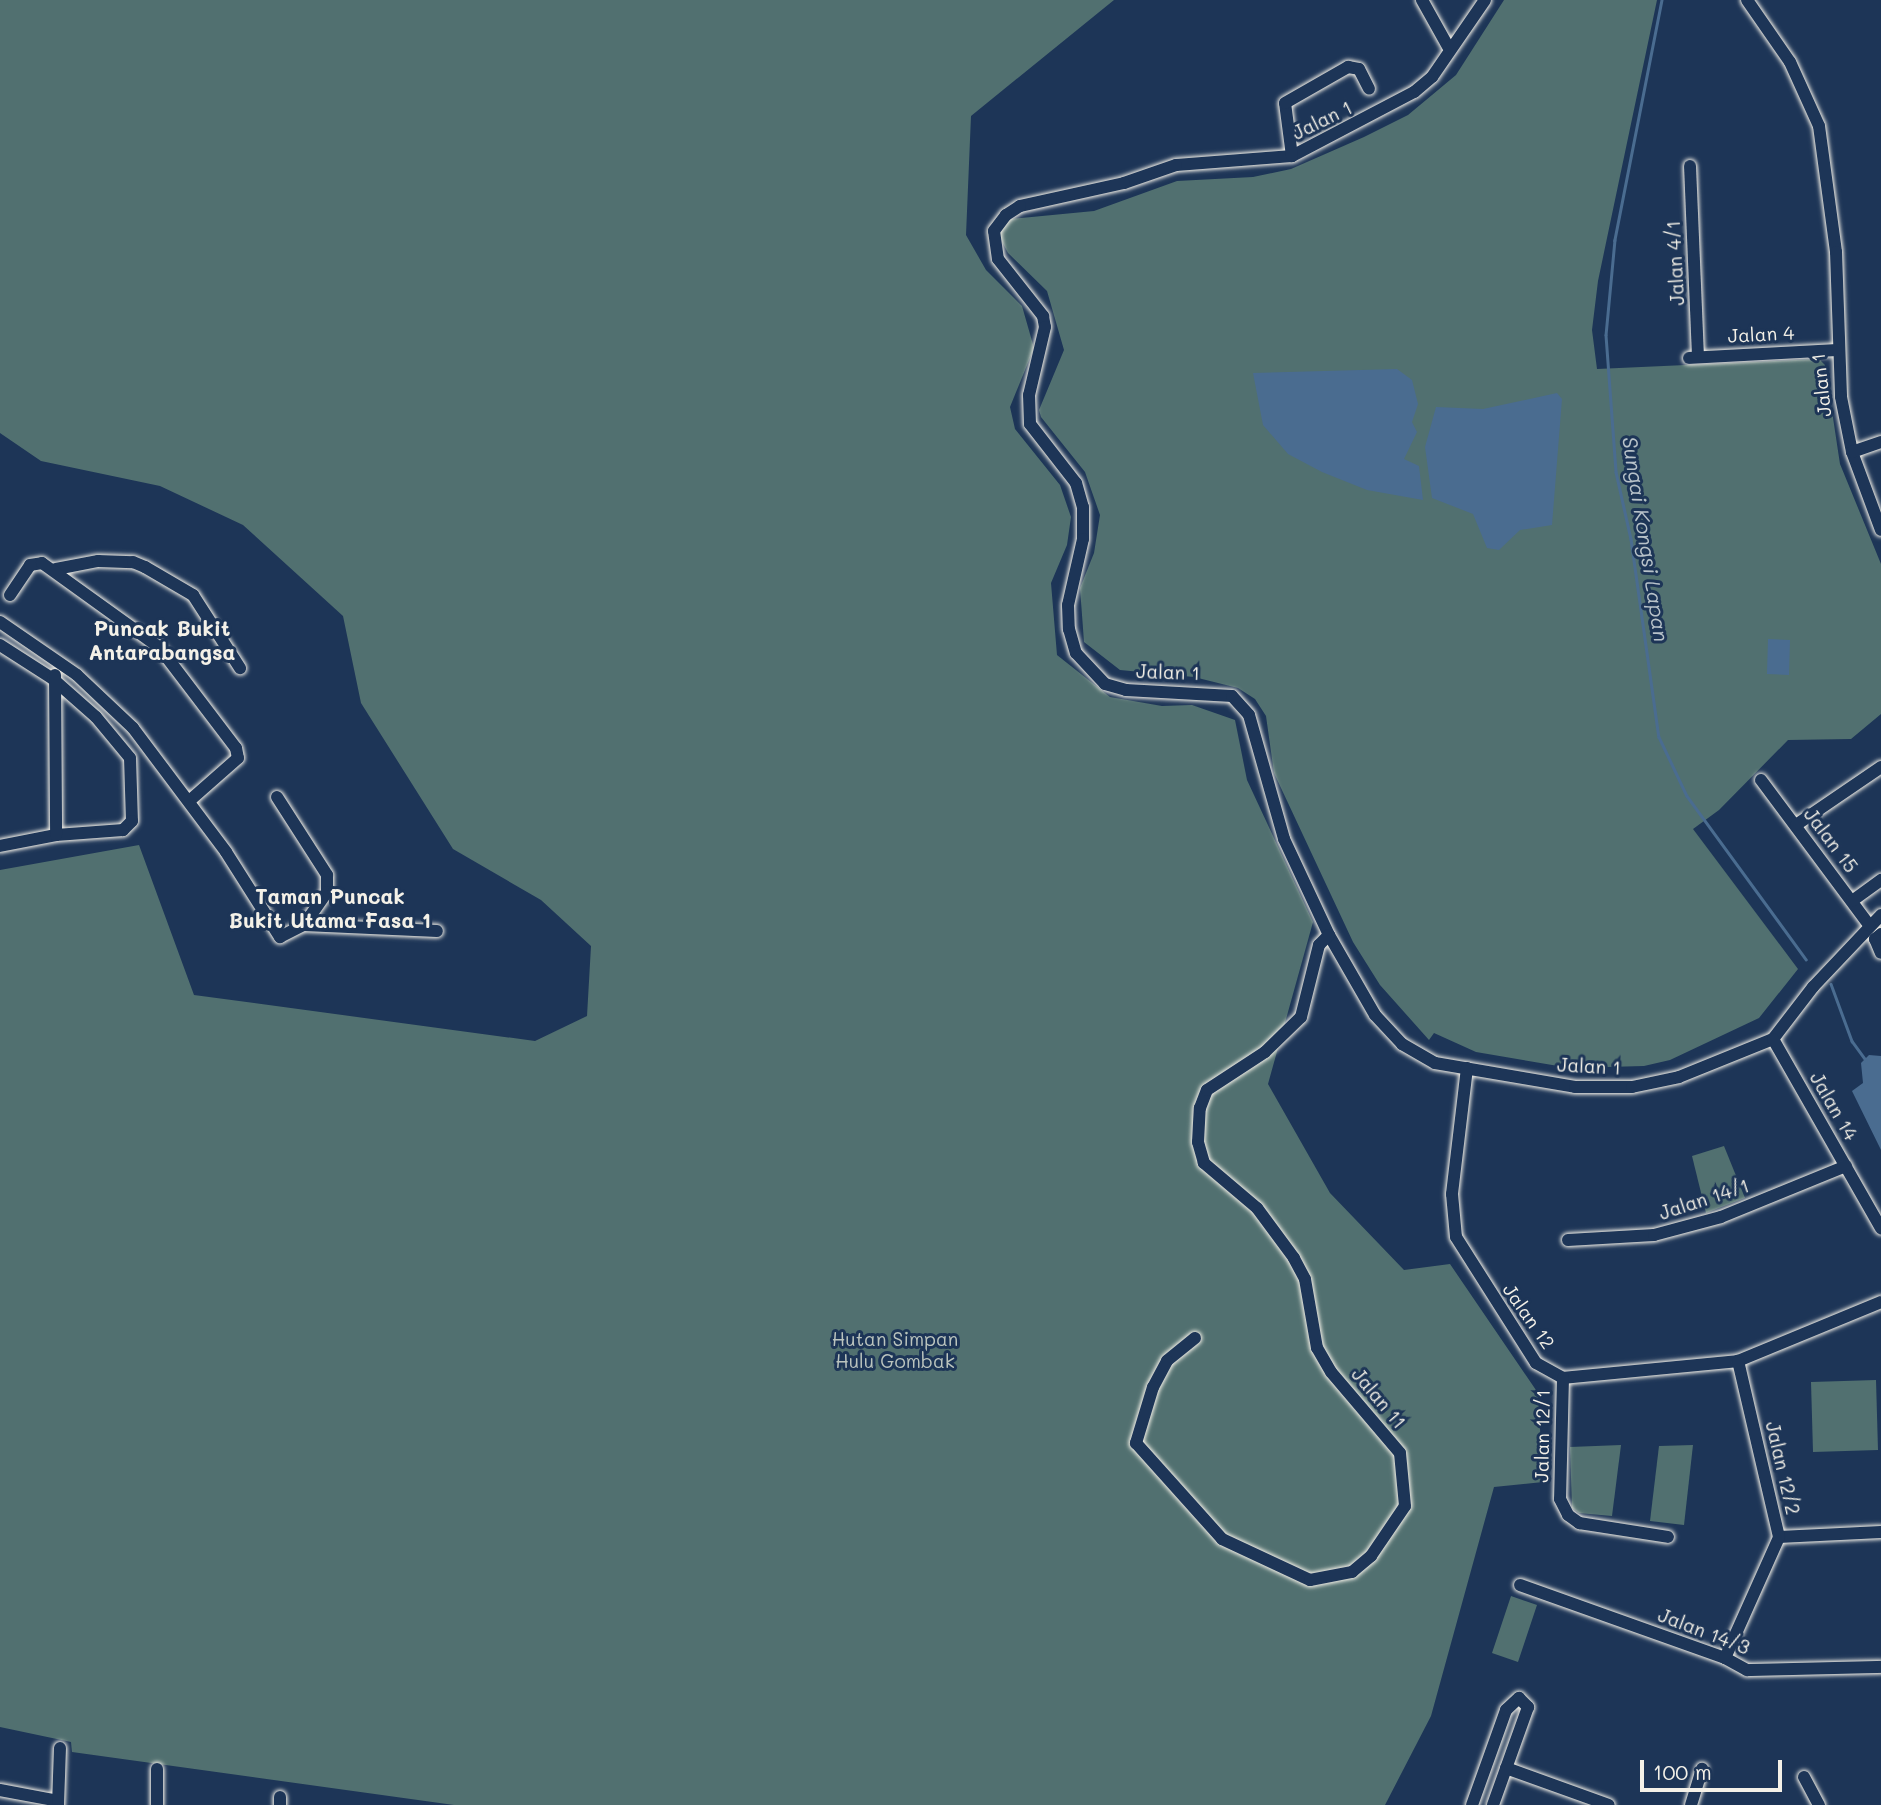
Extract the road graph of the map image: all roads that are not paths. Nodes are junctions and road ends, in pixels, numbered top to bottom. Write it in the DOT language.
graph roads {
  1 [pos="1422,0"];
  2 [pos="1485,0"];
  3 [pos="1747,0"];
  4 [pos="1450,50"];
  5 [pos="1369,89"];
  6 [pos="1292,156"];
  7 [pos="1690,166"];
  8 [pos="1836,349"];
  9 [pos="1694,357"];
  10 [pos="1881,442"];
  11 [pos="1852,452"];
  12 [pos="1881,530"];
  13 [pos="56,569"];
  14 [pos="10,595"];
  15 [pos="0,622"];
  16 [pos="0,645"];
  17 [pos="61,663"];
  18 [pos="240,668"];
  19 [pos="53,679"];
  20 [pos="1881,767"];
  21 [pos="1761,780"];
  22 [pos="277,797"];
  23 [pos="189,801"];
  24 [pos="1796,825"];
  25 [pos="56,835"];
  26 [pos="0,846"];
  27 [pos="1881,880"];
  28 [pos="1852,901"];
  29 [pos="1881,915"];
  30 [pos="304,925"];
  31 [pos="1869,925"];
  32 [pos="437,931"];
  33 [pos="1881,934"];
  34 [pos="1329,935"];
  35 [pos="1881,953"];
  36 [pos="1773,1039"];
  37 [pos="1467,1068"];
  38 [pos="1846,1166"];
  39 [pos="1881,1228"];
  40 [pos="1568,1240"];
  41 [pos="1881,1302"];
  42 [pos="1195,1338"];
  43 [pos="1738,1361"];
  44 [pos="1563,1378"];
  45 [pos="1881,1532"];
  46 [pos="1779,1536"];
  47 [pos="1668,1537"];
  48 [pos="1520,1585"];
  49 [pos="1725,1658"];
  50 [pos="1881,1667"];
  51 [pos="60,1748"];
  52 [pos="1506,1768"];
  53 [pos="158,1769"];
  54 [pos="1702,1769"];
  55 [pos="1804,1777"];
  56 [pos="0,1790"];
  57 [pos="58,1803"];
  58 [pos="157,1805"];
  59 [pos="1472,1805"];
  60 [pos="1493,1805"];
  61 [pos="1609,1805"];
  62 [pos="1690,1805"];
  63 [pos="1819,1805"];
  1 -- 4 [label="street"];
  2 -- 4 [label="street, Jalan 1"];
  3 -- 8 [label="street, Jalan 1"];
  4 -- 6 [label="street, Jalan 1"];
  5 -- 6 [label="street"];
  6 -- 34 [label="street, Jalan 1"];
  7 -- 9 [label="street, Jalan 4/1"];
  8 -- 9 [label="street, Jalan 4"];
  8 -- 11 [label="street, Jalan 1"];
  10 -- 11 [label="street"];
  11 -- 12 [label="street, Jalan 1"];
  13 -- 14 [label="street"];
  13 -- 18 [label="street"];
  13 -- 23 [label="street"];
  15 -- 17 [label="street"];
  16 -- 19 [label="street"];
  17 -- 19 [label="street"];
  17 -- 23 [label="street"];
  19 -- 25 [label="street"];
  19 -- 25 [label="street"];
  20 -- 24 [label="street"];
  21 -- 24 [label="street, Jalan 15"];
  22 -- 30 [label="street"];
  23 -- 30 [label="street"];
  24 -- 28 [label="street, Jalan 15"];
  25 -- 26 [label="street"];
  27 -- 28 [label="street"];
  28 -- 31 [label="street, Jalan 15"];
  29 -- 31 [label="street, Jalan 1"];
  30 -- 32 [label="street"];
  31 -- 36 [label="street, Jalan 1"];
  33 -- 35 [label="street"];
  34 -- 37 [label="street, Jalan 1"];
  34 -- 42 [label="street, Jalan 11"];
  36 -- 37 [label="street, Jalan 1"];
  36 -- 38 [label="street, Jalan 14"];
  37 -- 44 [label="street, Jalan 12"];
  38 -- 39 [label="street, Jalan 14"];
  38 -- 40 [label="street, Jalan 14/1"];
  41 -- 43 [label="street"];
  43 -- 44 [label="street"];
  43 -- 46 [label="street, Jalan 12/2"];
  44 -- 47 [label="street, Jalan 12/1"];
  45 -- 46 [label="street"];
  46 -- 49 [label="street, Jalan 12/2"];
  48 -- 49 [label="street, Jalan 14/3"];
  49 -- 50 [label="street, Jalan 14/3"];
  51 -- 57 [label="street"];
  52 -- 59 [label="street"];
  52 -- 60 [label="street"];
  52 -- 61 [label="street"];
  53 -- 58 [label="street"];
  54 -- 62 [label="street"];
  55 -- 63 [label="street"];
  56 -- 57 [label="street"];
}
